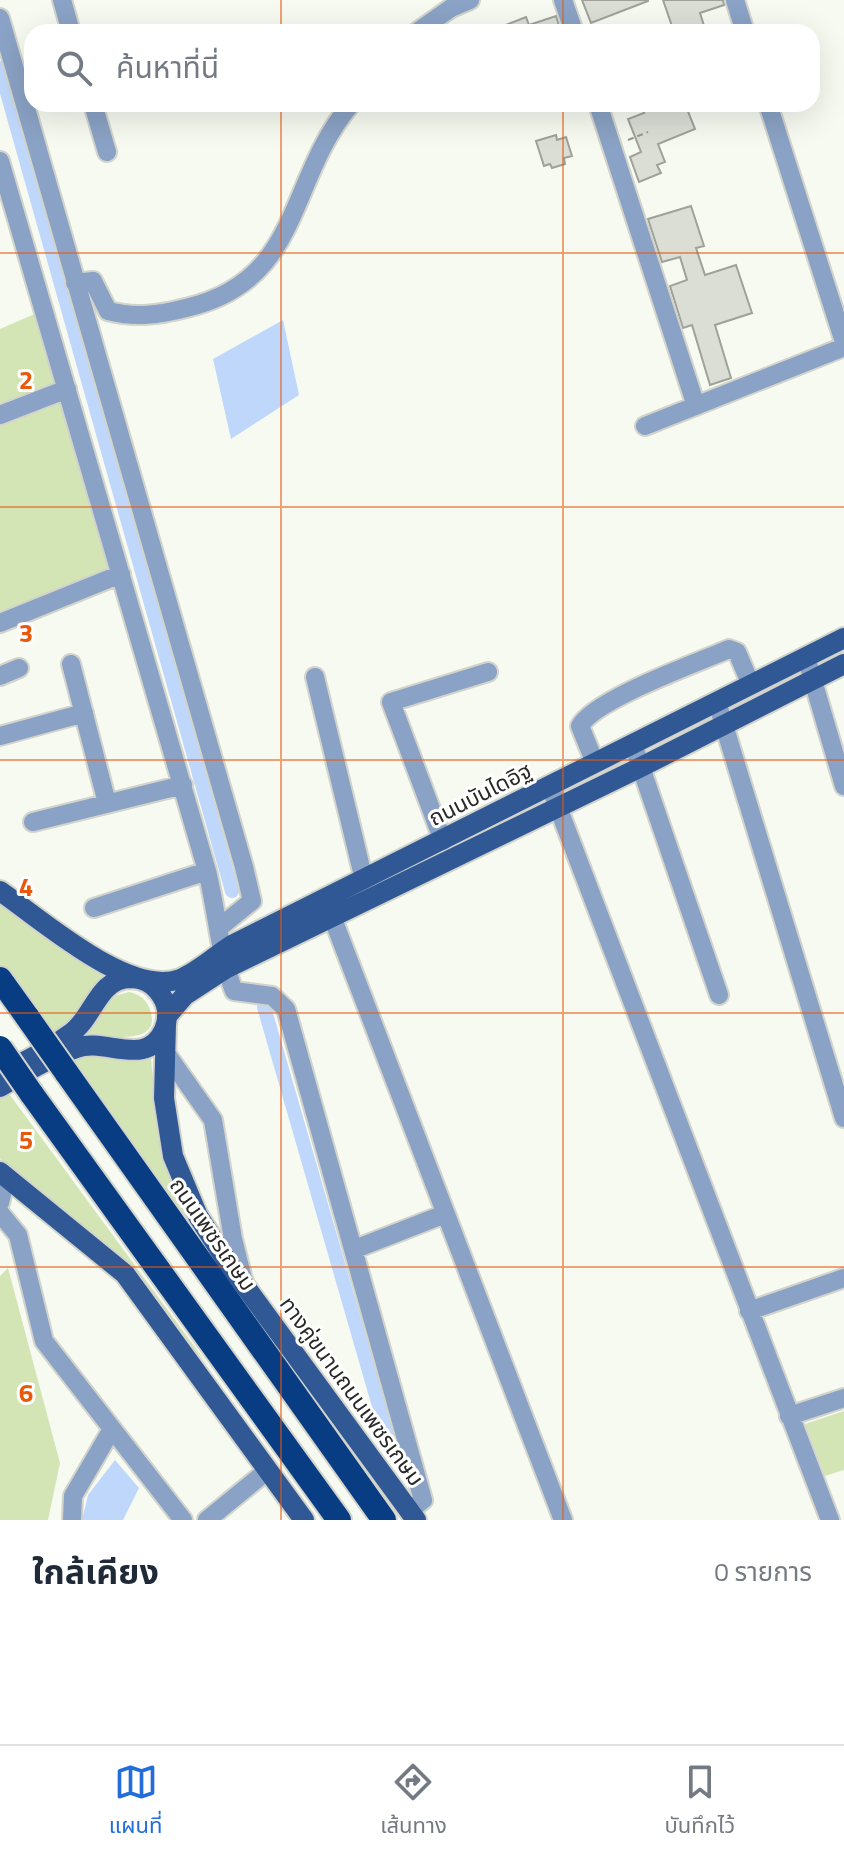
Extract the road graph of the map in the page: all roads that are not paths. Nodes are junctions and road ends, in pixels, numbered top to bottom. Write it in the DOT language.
graph roads {
  1 [pos="62,0"];
  2 [pos="470,0"];
  3 [pos="563,0"];
  4 [pos="735,0"];
  5 [pos="0,18"];
  6 [pos="69,24"];
  7 [pos="428,24"];
  8 [pos="571,24"];
  9 [pos="742,24"];
  10 [pos="24,103"];
  11 [pos="27,112"];
  12 [pos="95,112"];
  13 [pos="346,112"];
  14 [pos="601,112"];
  15 [pos="771,112"];
  16 [pos="107,152"];
  17 [pos="0,161"];
  18 [pos="75,283"];
  19 [pos="844,344"];
  20 [pos="67,389"];
  21 [pos="696,406"];
  22 [pos="0,415"];
  23 [pos="645,426"];
  24 [pos="121,574"];
  25 [pos="0,623"];
  26 [pos="844,638"];
  27 [pos="806,657"];
  28 [pos="71,664"];
  29 [pos="844,664"];
  30 [pos="19,668"];
  31 [pos="488,672"];
  32 [pos="0,676"];
  33 [pos="315,677"];
  34 [pos="812,680"];
  35 [pos="751,685"];
  36 [pos="717,702"];
  37 [pos="84,713"];
  38 [pos="724,726"];
  39 [pos="0,736"];
  40 [pos="633,744"];
  41 [pos="595,763"];
  42 [pos="641,767"];
  43 [pos="183,785"];
  44 [pos="550,785"];
  45 [pos="844,786"];
  46 [pos="107,803"];
  47 [pos="558,807"];
  48 [pos="33,822"];
  49 [pos="443,841"];
  50 [pos="207,871"];
  51 [pos="364,880"];
  52 [pos="0,891"];
  53 [pos="328,907"];
  54 [pos="94,908"];
  55 [pos="220,927"];
  56 [pos="224,960"];
  57 [pos="0,979"];
  58 [pos="137,979"];
  59 [pos="719,995"];
  60 [pos="167,1020"];
  61 [pos="0,1048"];
  62 [pos="163,1049"];
  63 [pos="0,1072"];
  64 [pos="0,1087"];
  65 [pos="844,1118"];
  66 [pos="2,1186"];
  67 [pos="0,1213"];
  68 [pos="445,1214"];
  69 [pos="355,1249"];
  70 [pos="844,1278"];
  71 [pos="245,1286"];
  72 [pos="749,1311"];
  73 [pos="844,1398"];
  74 [pos="789,1416"];
  75 [pos="112,1429"];
  76 [pos="268,1470"];
  77 [pos="412,1515"];
  78 [pos="72,1520"];
  79 [pos="183,1520"];
  80 [pos="207,1520"];
  81 [pos="304,1520"];
  82 [pos="339,1520"];
  83 [pos="384,1520"];
  84 [pos="563,1520"];
  85 [pos="830,1520"];
  1 -- 6 [label="street"];
  2 -- 7 [label="street"];
  3 -- 8 [label="street"];
  4 -- 9 [label="street"];
  5 -- 10 [label="street"];
  11 -- 18 [label="street"];
  12 -- 16 [label="street"];
  13 -- 18 [label="street"];
  14 -- 21 [label="street"];
  15 -- 19 [label="street"];
  17 -- 20 [label="street"];
  18 -- 55 [label="street"];
  19 -- 21 [label="street"];
  20 -- 22 [label="street"];
  20 -- 24 [label="street"];
  21 -- 23 [label="street"];
  24 -- 25 [label="street"];
  24 -- 43 [label="street"];
  26 -- 27 [label="main road, ถนนบันไดอิฐ"];
  27 -- 34 [label="street"];
  27 -- 35 [label="main road, ถนนบันไดอิฐ"];
  28 -- 37 [label="street"];
  29 -- 34 [label="main road, ถนนบันไดอิฐ"];
  30 -- 32 [label="street"];
  31 -- 49 [label="street"];
  33 -- 51 [label="street"];
  34 -- 38 [label="main road, ถนนบันไดอิฐ"];
  34 -- 45 [label="street"];
  35 -- 36 [label="main road, ถนนบันไดอิฐ"];
  35 -- 41 [label="street"];
  36 -- 38 [label="street"];
  36 -- 40 [label="main road, ถนนบันไดอิฐ"];
  37 -- 39 [label="street"];
  37 -- 46 [label="street"];
  38 -- 42 [label="main road, ถนนบันไดอิฐ"];
  38 -- 65 [label="street"];
  40 -- 41 [label="main road, ถนนบันไดอิฐ"];
  40 -- 42 [label="street"];
  41 -- 44 [label="main road, ถนนบันไดอิฐ"];
  42 -- 47 [label="main road, ถนนบันไดอิฐ"];
  42 -- 59 [label="street"];
  43 -- 46 [label="street"];
  43 -- 50 [label="street"];
  44 -- 47 [label="street"];
  44 -- 49 [label="main road, ถนนบันไดอิฐ"];
  46 -- 48 [label="street"];
  47 -- 53 [label="main road, ถนนบันไดอิฐ"];
  47 -- 72 [label="street"];
  49 -- 51 [label="main road, ถนนบันไดอิฐ"];
  50 -- 54 [label="street"];
  50 -- 55 [label="street"];
  51 -- 53 [label="main road, ถนนบันไดอิฐ"];
  52 -- 58 [label="main road"];
  53 -- 56 [label="main road, ถนนบันไดอิฐ"];
  53 -- 68 [label="street"];
  55 -- 56 [label="street"];
  56 -- 58 [label="main road, ถนนบันไดอิฐ"];
  56 -- 60 [label="main road, ถนนบันไดอิฐ"];
  56 -- 69 [label="street"];
  57 -- 83 [label="highway, ถนนเพชรเกษม, bridge"];
  58 -- 60 [label="main road"];
  58 -- 63 [label="main road"];
  60 -- 62 [label="main road, ทางคู่ขนานถนนเพชรเกษม"];
  60 -- 64 [label="main road, ถนนบันไดอิฐ"];
  61 -- 82 [label="highway, bridge"];
  62 -- 71 [label="street"];
  62 -- 71 [label="main road, ทางคู่ขนานถนนเพชรเกษม"];
  66 -- 76 [label="main road"];
  67 -- 75 [label="street"];
  68 -- 69 [label="street"];
  68 -- 84 [label="street"];
  69 -- 77 [label="street"];
  70 -- 72 [label="street"];
  71 -- 77 [label="main road, ทางคู่ขนานถนนเพชรเกษม"];
  72 -- 74 [label="street"];
  73 -- 74 [label="street"];
  74 -- 85 [label="street"];
  75 -- 78 [label="street"];
  75 -- 79 [label="street"];
  76 -- 80 [label="street"];
  76 -- 81 [label="main road"];
}
